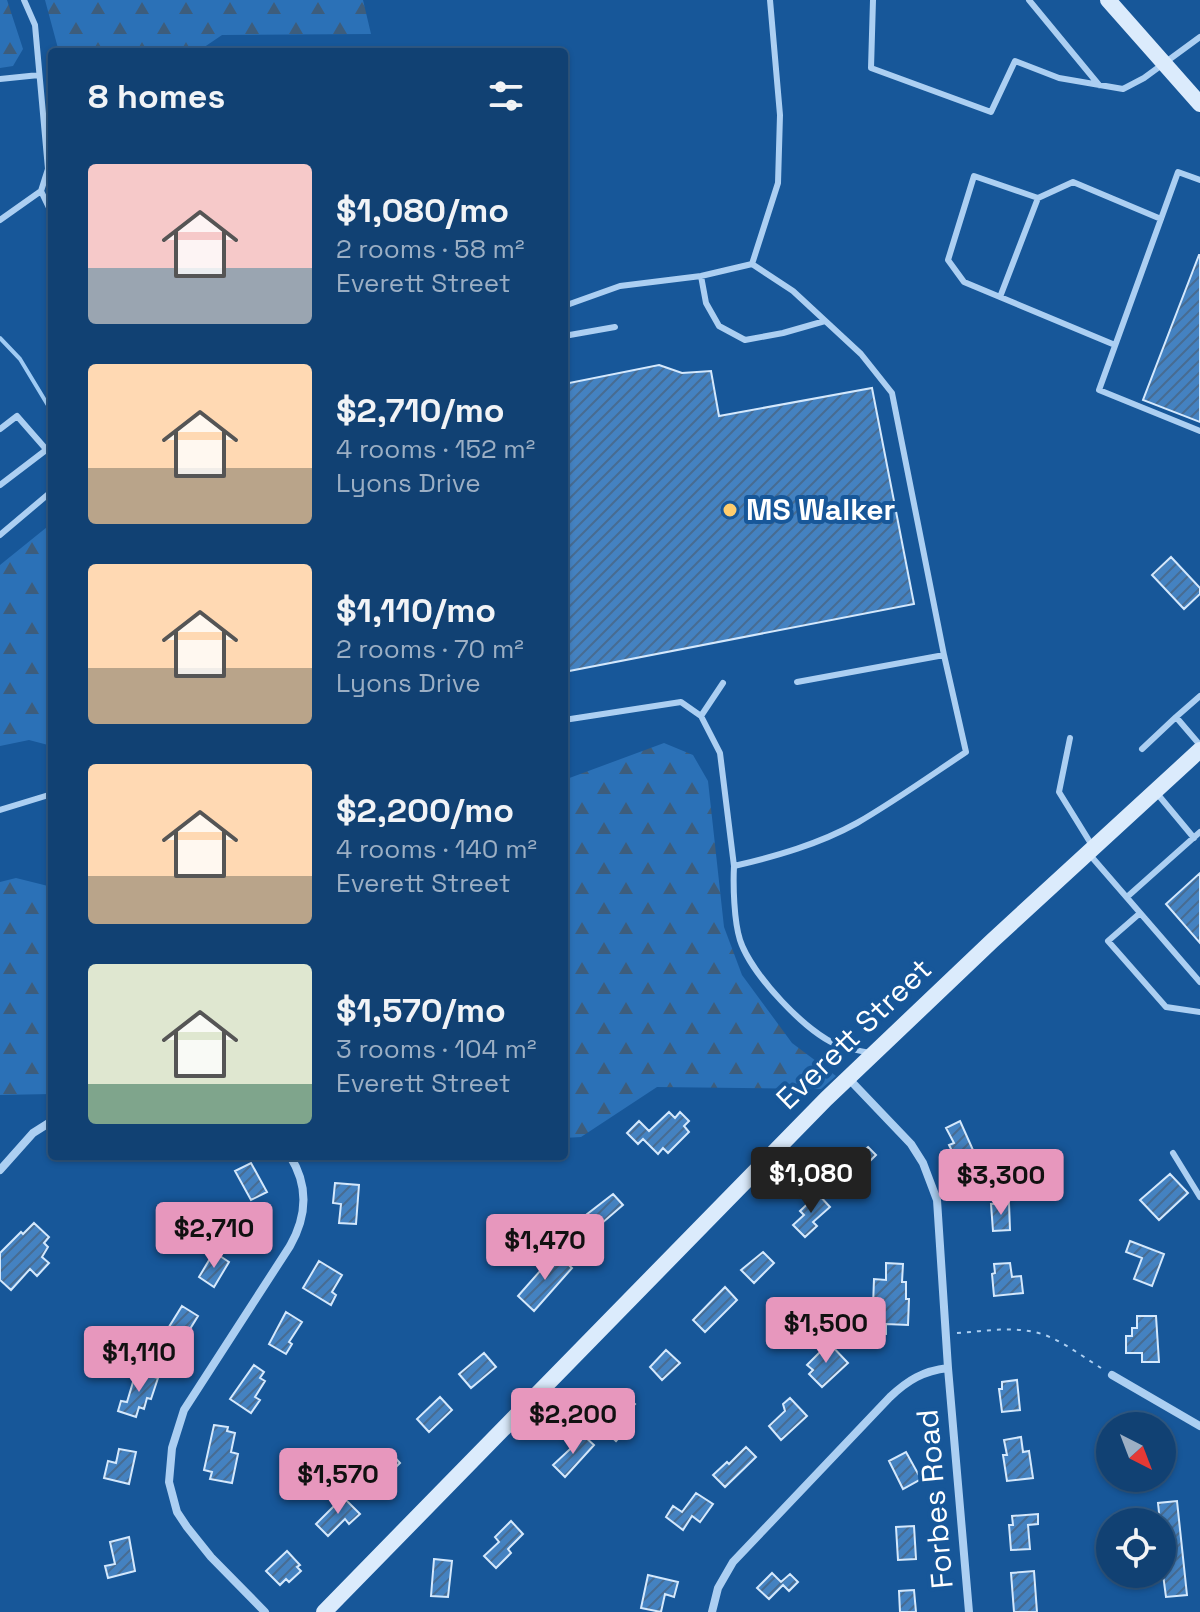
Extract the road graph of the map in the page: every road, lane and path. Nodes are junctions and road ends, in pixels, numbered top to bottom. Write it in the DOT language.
graph roads {
  1 [pos="24,0"];
  2 [pos="770,0"];
  3 [pos="873,0"];
  4 [pos="1029,0"];
  5 [pos="1108,0"];
  6 [pos="1200,37"];
  7 [pos="1162,63"];
  8 [pos="39,75"];
  9 [pos="0,79"];
  10 [pos="1099,85"];
  11 [pos="1200,104"];
  12 [pos="1200,180"];
  13 [pos="41,191"];
  14 [pos="1038,198"];
  15 [pos="48,206"];
  16 [pos="1161,219"];
  17 [pos="0,220"];
  18 [pos="752,264"];
  19 [pos="701,276"];
  20 [pos="1000,297"];
  21 [pos="568,305"];
  22 [pos="825,321"];
  23 [pos="615,327"];
  24 [pos="568,335"];
  25 [pos="1115,345"];
  26 [pos="0,429"];
  27 [pos="1200,431"];
  28 [pos="46,450"];
  29 [pos="0,485"];
  30 [pos="48,494"];
  31 [pos="0,535"];
  32 [pos="944,655"];
  33 [pos="797,682"];
  34 [pos="723,683"];
  35 [pos="1200,696"];
  36 [pos="701,716"];
  37 [pos="1176,717"];
  38 [pos="568,719"];
  39 [pos="1070,738"];
  40 [pos="1200,748"];
  41 [pos="1142,749"];
  42 [pos="1155,791"];
  43 [pos="48,795"];
  44 [pos="0,810"];
  45 [pos="1197,835"];
  46 [pos="1091,850"];
  47 [pos="734,866"];
  48 [pos="1127,897"];
  49 [pos="1139,914"];
  50 [pos="1200,982"];
  51 [pos="1200,1012"];
  52 [pos="872,1054"];
  53 [pos="847,1078"];
  54 [pos="48,1124"];
  55 [pos="1173,1153"];
  56 [pos="292,1160"];
  57 [pos="0,1170"];
  58 [pos="1200,1197"];
  59 [pos="947,1334"];
  60 [pos="948,1368"];
  61 [pos="1112,1375"];
  62 [pos="1200,1426"];
  63 [pos="265,1612"];
  64 [pos="324,1612"];
  65 [pos="712,1612"];
  66 [pos="969,1612"];
  1 -- 8 [label="lane"];
  2 -- 18 [label="lane"];
  3 -- 10 [label="lane"];
  4 -- 10 [label="lane"];
  5 -- 7 [label="street"];
  6 -- 7 [label="lane"];
  7 -- 10 [label="lane"];
  7 -- 11 [label="street"];
  8 -- 9 [label="lane"];
  8 -- 13 [label="lane"];
  12 -- 16 [label="lane"];
  13 -- 15 [label="lane"];
  13 -- 17 [label="lane"];
  14 -- 16 [label="lane"];
  14 -- 20 [label="lane"];
  14 -- 20 [label="lane"];
  16 -- 25 [label="lane"];
  18 -- 19 [label="lane"];
  18 -- 22 [label="lane"];
  19 -- 21 [label="lane"];
  19 -- 22 [label="lane"];
  20 -- 25 [label="lane"];
  22 -- 32 [label="lane"];
  23 -- 24 [label="lane"];
  25 -- 27 [label="lane"];
  26 -- 28 [label="lane"];
  28 -- 29 [label="lane"];
  30 -- 31 [label="lane"];
  32 -- 33 [label="lane"];
  32 -- 47 [label="lane"];
  34 -- 36 [label="lane"];
  35 -- 37 [label="lane"];
  36 -- 38 [label="lane"];
  36 -- 47 [label="lane"];
  37 -- 40 [label="lane"];
  37 -- 41 [label="lane"];
  39 -- 46 [label="lane"];
  40 -- 42 [label="street, Everett Street"];
  42 -- 45 [label="lane"];
  42 -- 46 [label="street, Everett Street"];
  43 -- 44 [label="lane"];
  45 -- 48 [label="lane"];
  46 -- 48 [label="lane"];
  46 -- 52 [label="street, Everett Street"];
  47 -- 52 [label="lane"];
  48 -- 49 [label="lane"];
  49 -- 50 [label="lane"];
  49 -- 51 [label="lane"];
  52 -- 53 [label="street, Everett Street"];
  53 -- 59 [label="street, Forbes Road"];
  53 -- 64 [label="street, Everett Street"];
  54 -- 57 [label="street"];
  55 -- 58 [label="lane"];
  56 -- 63 [label="street"];
  59 -- 60 [label="street, Forbes Road"];
  59 -- 61 [label="path"];
  60 -- 65 [label="street"];
  60 -- 66 [label="street, Forbes Road"];
  61 -- 62 [label="street"];
}
